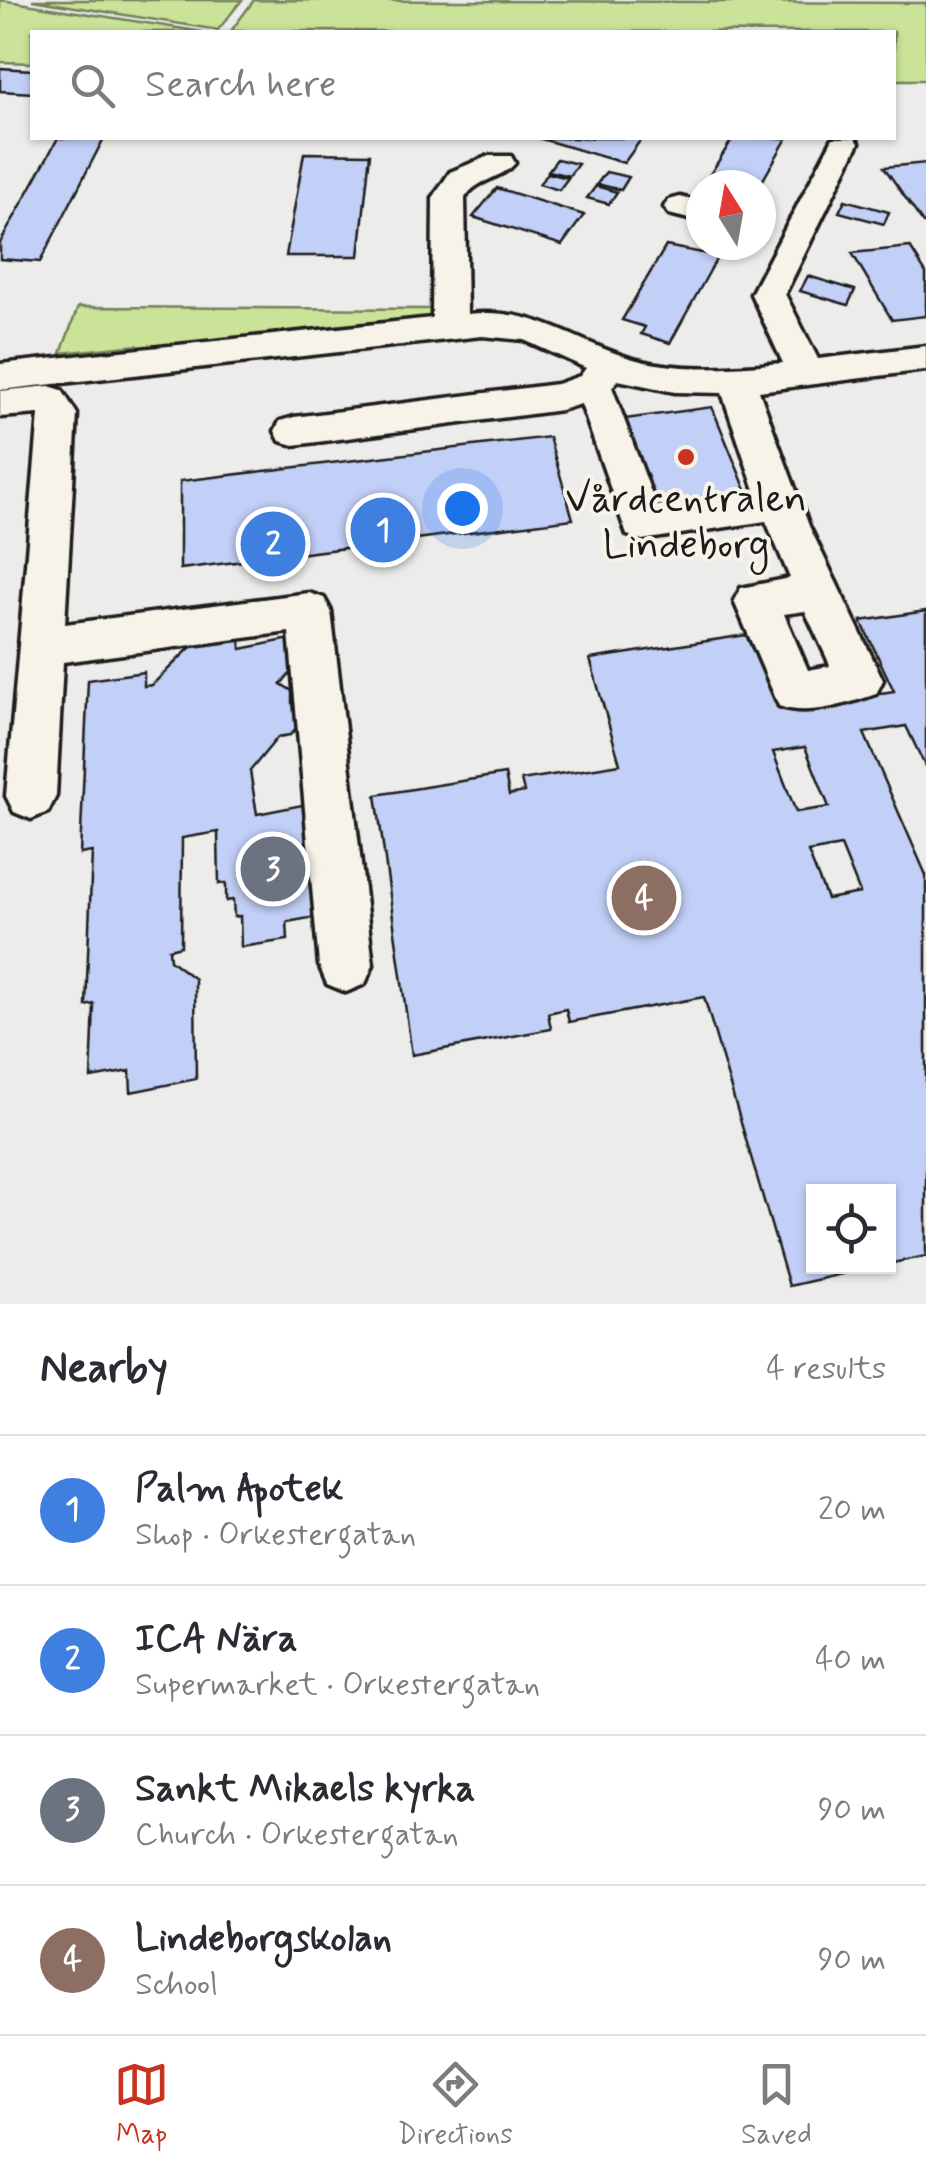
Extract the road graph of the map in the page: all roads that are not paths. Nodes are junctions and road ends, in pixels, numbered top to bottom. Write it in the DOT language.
graph roads {
  1 [pos="844,143"];
  2 [pos="500,163"];
  3 [pos="776,232"];
  4 [pos="794,237"];
  5 [pos="450,326"];
  6 [pos="926,358"];
  7 [pos="806,371"];
  8 [pos="602,375"];
  9 [pos="0,378"];
  10 [pos="735,379"];
  11 [pos="0,404"];
  12 [pos="294,431"];
  13 [pos="779,501"];
  14 [pos="819,591"];
  15 [pos="44,637"];
  16 [pos="31,796"];
  17 [pos="346,965"];
  1 -- 4 [label="street"];
  2 -- 5 [label="street"];
  3 -- 4 [label="street"];
  4 -- 7 [label="street"];
  5 -- 8 [label="street"];
  5 -- 9 [label="street"];
  6 -- 7 [label="street"];
  7 -- 10 [label="street"];
  8 -- 10 [label="street"];
  8 -- 12 [label="street"];
  8 -- 13 [label="street"];
  10 -- 13 [label="street"];
  11 -- 15 [label="street"];
  13 -- 14 [label="street"];
  15 -- 16 [label="street"];
  15 -- 17 [label="street"];
}
